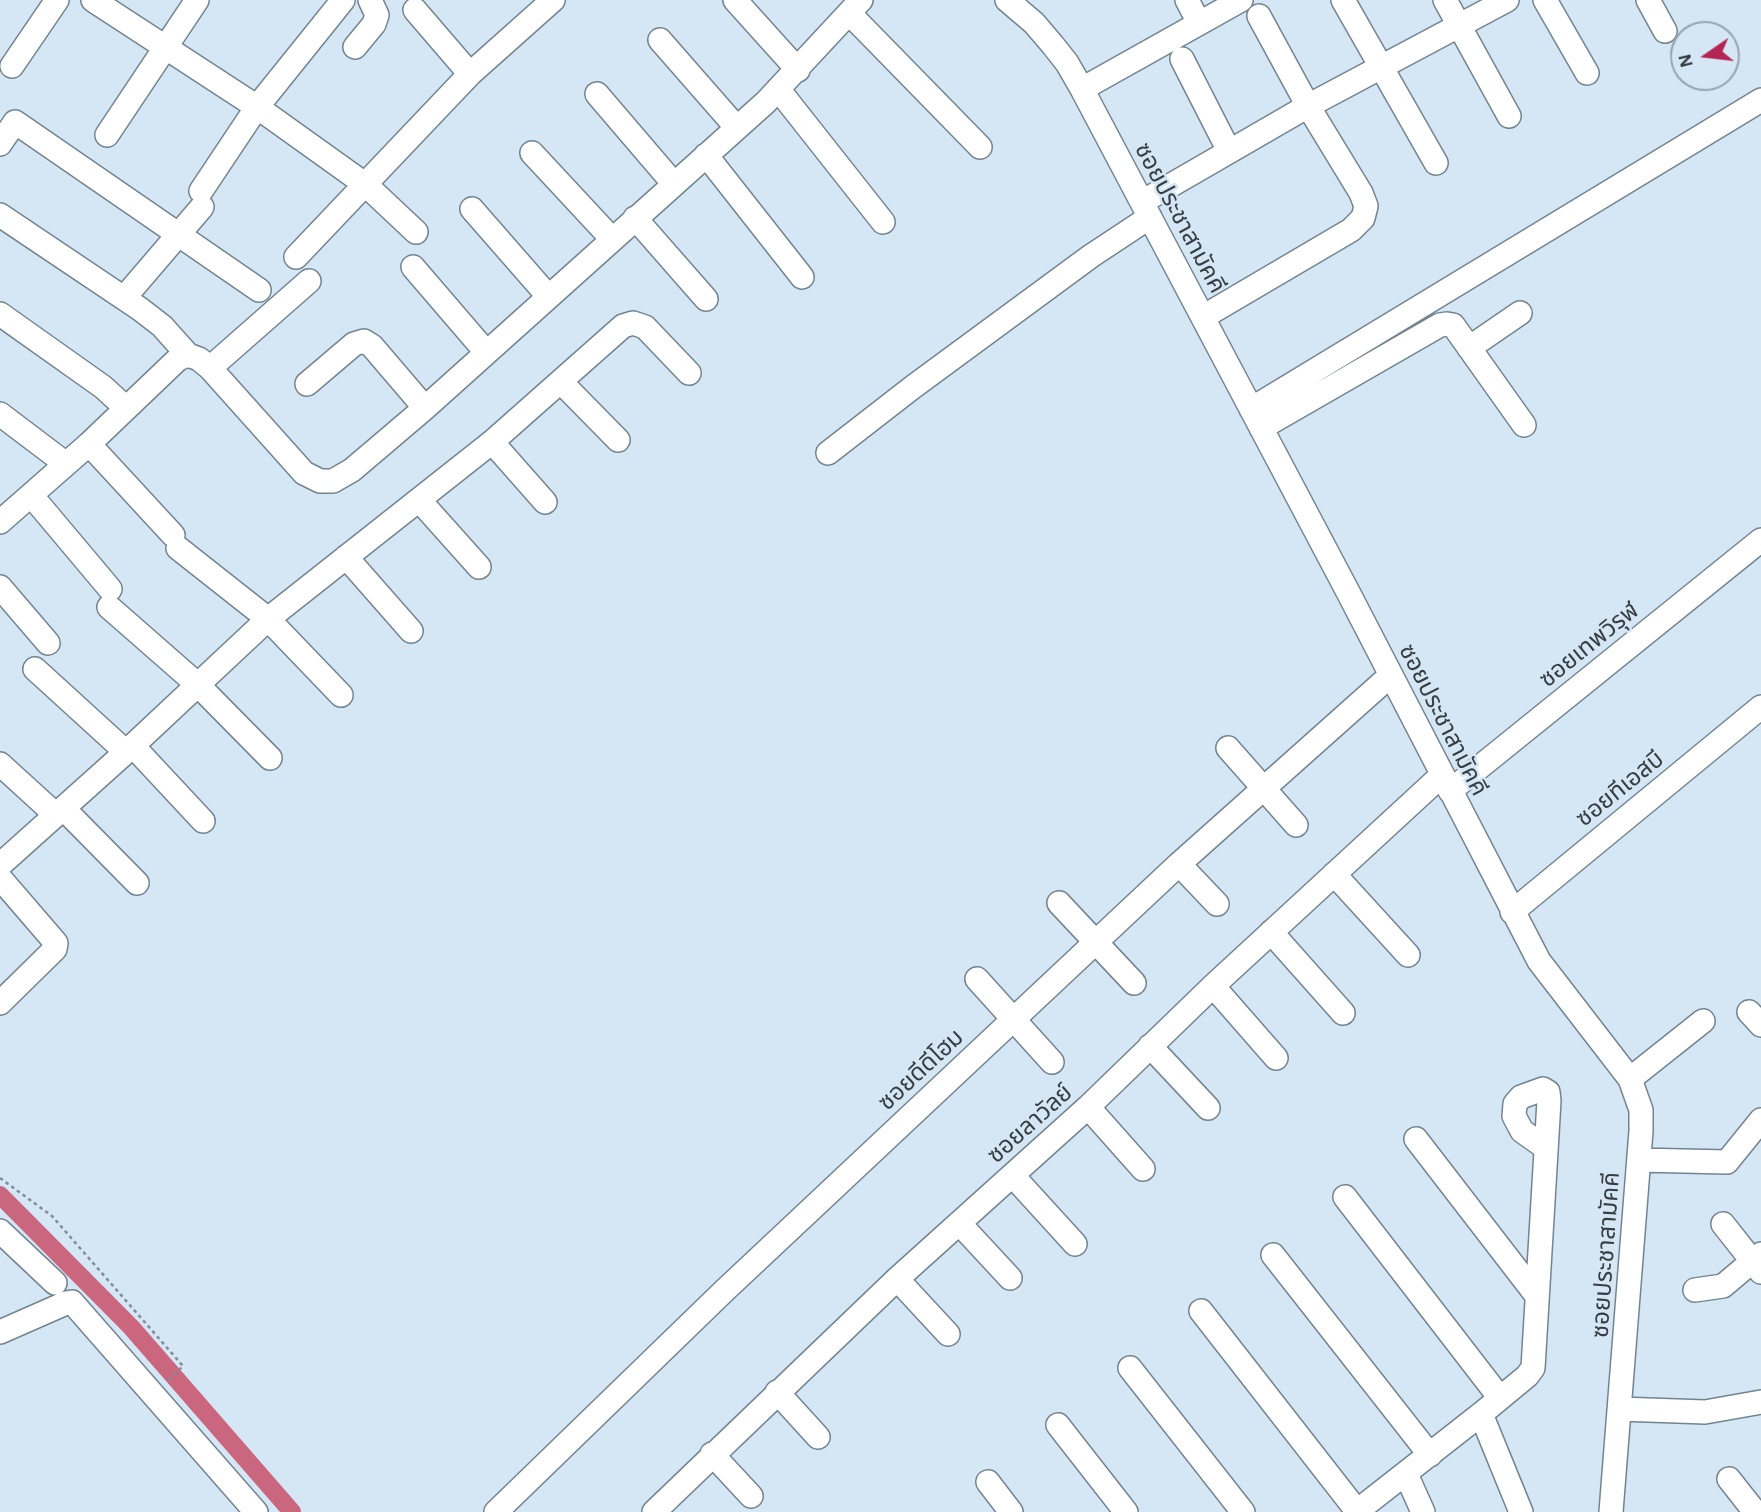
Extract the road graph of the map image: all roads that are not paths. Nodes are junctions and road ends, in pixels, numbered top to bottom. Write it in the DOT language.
graph roads {
  1 [pos="57,0"];
  2 [pos="93,0"];
  3 [pos="197,0"];
  4 [pos="343,0"];
  5 [pos="370,0"];
  6 [pos="553,0"];
  7 [pos="735,0"];
  8 [pos="1007,0"];
  9 [pos="1187,0"];
  10 [pos="1241,0"];
  11 [pos="1343,0"];
  12 [pos="1445,0"];
  13 [pos="1507,0"];
  14 [pos="1545,0"];
  15 [pos="1648,0"];
  16 [pos="855,7"];
  17 [pos="415,10"];
  18 [pos="1259,16"];
  19 [pos="1199,23"];
  20 [pos="1459,26"];
  21 [pos="1665,31"];
  22 [pos="660,40"];
  23 [pos="166,46"];
  24 [pos="355,47"];
  25 [pos="1182,59"];
  26 [pos="12,66"];
  27 [pos="1380,67"];
  28 [pos="798,70"];
  29 [pos="470,74"];
  30 [pos="1587,74"];
  31 [pos="778,89"];
  32 [pos="1082,89"];
  33 [pos="597,94"];
  34 [pos="1761,100"];
  35 [pos="1308,106"];
  36 [pos="257,107"];
  37 [pos="1509,116"];
  38 [pos="8,117"];
  39 [pos="737,128"];
  40 [pos="107,135"];
  41 [pos="0,144"];
  42 [pos="980,147"];
  43 [pos="1229,151"];
  44 [pos="532,153"];
  45 [pos="706,155"];
  46 [pos="1436,163"];
  47 [pos="674,184"];
  48 [pos="366,185"];
  49 [pos="472,209"];
  50 [pos="1146,209"];
  51 [pos="0,215"];
  52 [pos="635,218"];
  53 [pos="883,222"];
  54 [pos="416,232"];
  55 [pos="179,235"];
  56 [pos="612,239"];
  57 [pos="296,257"];
  58 [pos="413,267"];
  59 [pos="803,278"];
  60 [pos="309,281"];
  61 [pos="260,290"];
  62 [pos="548,296"];
  63 [pos="124,298"];
  64 [pos="706,299"];
  65 [pos="1520,313"];
  66 [pos="0,314"];
  67 [pos="1203,317"];
  68 [pos="1469,348"];
  69 [pos="486,352"];
  70 [pos="188,355"];
  71 [pos="210,368"];
  72 [pos="689,373"];
  73 [pos="561,382"];
  74 [pos="307,384"];
  75 [pos="127,408"];
  76 [pos="425,408"];
  77 [pos="0,414"];
  78 [pos="1256,419"];
  79 [pos="1524,425"];
  80 [pos="618,440"];
  81 [pos="492,442"];
  82 [pos="89,444"];
  83 [pos="828,453"];
  84 [pos="66,464"];
  85 [pos="31,495"];
  86 [pos="419,501"];
  87 [pos="545,502"];
  88 [pos="1,520"];
  89 [pos="1761,540"];
  90 [pos="346,557"];
  91 [pos="479,567"];
  92 [pos="0,587"];
  93 [pos="268,619"];
  94 [pos="411,631"];
  95 [pos="48,643"];
  96 [pos="35,669"];
  97 [pos="1391,675"];
  98 [pos="198,685"];
  99 [pos="341,695"];
  100 [pos="1761,707"];
  101 [pos="1228,748"];
  102 [pos="130,749"];
  103 [pos="270,758"];
  104 [pos="0,764"];
  105 [pos="1446,783"];
  106 [pos="1263,789"];
  107 [pos="60,812"];
  108 [pos="203,821"];
  109 [pos="1296,825"];
  110 [pos="1180,864"];
  111 [pos="0,865"];
  112 [pos="1334,874"];
  113 [pos="0,878"];
  114 [pos="137,883"];
  115 [pos="1059,903"];
  116 [pos="1217,904"];
  117 [pos="1512,912"];
  118 [pos="1271,932"];
  119 [pos="1095,944"];
  120 [pos="1408,955"];
  121 [pos="977,979"];
  122 [pos="1134,983"];
  123 [pos="1213,986"];
  124 [pos="0,1003"];
  125 [pos="1343,1013"];
  126 [pos="1014,1019"];
  127 [pos="1703,1021"];
  128 [pos="1150,1045"];
  129 [pos="1276,1058"];
  130 [pos="1052,1062"];
  131 [pos="1630,1079"];
  132 [pos="1088,1107"];
  133 [pos="1208,1108"];
  134 [pos="1761,1119"];
  135 [pos="1416,1139"];
  136 [pos="1546,1147"];
  137 [pos="1639,1160"];
  138 [pos="1143,1169"];
  139 [pos="1013,1175"];
  140 [pos="1345,1197"];
  141 [pos="958,1223"];
  142 [pos="1723,1224"];
  143 [pos="0,1231"];
  144 [pos="1075,1244"];
  145 [pos="1273,1255"];
  146 [pos="1758,1262"];
  147 [pos="1010,1278"];
  148 [pos="897,1279"];
  149 [pos="55,1283"];
  150 [pos="1695,1290"];
  151 [pos="1538,1296"];
  152 [pos="1200,1311"];
  153 [pos="0,1332"];
  154 [pos="948,1334"];
  155 [pos="1130,1368"];
  156 [pos="777,1392"];
  157 [pos="1500,1398"];
  158 [pos="1761,1402"];
  159 [pos="1620,1409"];
  160 [pos="1481,1414"];
  161 [pos="1058,1426"];
  162 [pos="818,1437"];
  163 [pos="712,1454"];
  164 [pos="1430,1455"];
  165 [pos="1406,1474"];
  166 [pos="1729,1479"];
  167 [pos="988,1482"];
  168 [pos="751,1496"];
  169 [pos="253,1511"];
  170 [pos="496,1512"];
  171 [pos="654,1512"];
  172 [pos="1011,1512"];
  173 [pos="1126,1512"];
  174 [pos="1243,1512"];
  175 [pos="1357,1512"];
  176 [pos="1423,1512"];
  177 [pos="1521,1512"];
  178 [pos="1611,1512"];
  179 [pos="1755,1512"];
  1 -- 26 [label="street"];
  2 -- 23 [label="street"];
  3 -- 23 [label="street"];
  4 -- 36 [label="street"];
  5 -- 24 [label="street"];
  6 -- 29 [label="street"];
  7 -- 28 [label="street"];
  8 -- 32 [label="street, ซอยประชาสามัคคี"];
  9 -- 19 [label="street"];
  10 -- 19 [label="street"];
  11 -- 27 [label="street"];
  12 -- 20 [label="street"];
  13 -- 20 [label="street"];
  14 -- 30 [label="street"];
  15 -- 21 [label="street"];
  16 -- 28 [label="street"];
  16 -- 42 [label="street"];
  17 -- 29 [label="street"];
  18 -- 35 [label="street"];
  19 -- 32 [label="street"];
  20 -- 27 [label="street"];
  20 -- 37 [label="street"];
  22 -- 39 [label="street"];
  23 -- 36 [label="street"];
  23 -- 40 [label="street"];
  25 -- 43 [label="street"];
  27 -- 35 [label="street"];
  27 -- 46 [label="street"];
  28 -- 31 [label="street"];
  29 -- 48 [label="street"];
  31 -- 39 [label="street"];
  31 -- 53 [label="street"];
  32 -- 50 [label="street, ซอยประชาสามัคคี"];
  33 -- 47 [label="street"];
  34 -- 78 [label="street"];
  35 -- 43 [label="street"];
  35 -- 67 [label="street"];
  36 -- 48 [label="street"];
  36 -- 55 [label="street"];
  38 -- 41 [label="street"];
  38 -- 55 [label="street"];
  39 -- 45 [label="street"];
  43 -- 50 [label="street"];
  44 -- 56 [label="street"];
  45 -- 47 [label="street"];
  45 -- 59 [label="street"];
  47 -- 52 [label="street"];
  48 -- 54 [label="street"];
  48 -- 57 [label="street"];
  49 -- 62 [label="street"];
  50 -- 67 [label="street, ซอยประชาสามัคคี"];
  50 -- 83 [label="street"];
  51 -- 63 [label="street"];
  52 -- 56 [label="street"];
  52 -- 64 [label="street"];
  55 -- 61 [label="street"];
  55 -- 63 [label="street"];
  56 -- 62 [label="street"];
  58 -- 69 [label="street"];
  60 -- 71 [label="street"];
  62 -- 69 [label="street"];
  63 -- 70 [label="street"];
  65 -- 68 [label="street"];
  66 -- 75 [label="street"];
  67 -- 78 [label="street, ซอยประชาสามัคคี"];
  68 -- 78 [label="street"];
  68 -- 79 [label="street"];
  69 -- 76 [label="street"];
  70 -- 71 [label="street"];
  70 -- 75 [label="street"];
  71 -- 76 [label="street"];
  72 -- 73 [label="street"];
  73 -- 80 [label="street"];
  73 -- 81 [label="street"];
  74 -- 76 [label="street"];
  75 -- 82 [label="street"];
  77 -- 84 [label="street"];
  78 -- 97 [label="street, ซอยประชาสามัคคี"];
  81 -- 86 [label="street"];
  81 -- 87 [label="street"];
  82 -- 84 [label="street"];
  82 -- 93 [label="street"];
  84 -- 85 [label="street"];
  85 -- 88 [label="street"];
  85 -- 98 [label="street"];
  86 -- 90 [label="street"];
  86 -- 91 [label="street"];
  89 -- 105 [label="street, ซอยเทพวิรุฬ"];
  90 -- 93 [label="street"];
  90 -- 94 [label="street"];
  92 -- 95 [label="street"];
  93 -- 98 [label="street"];
  93 -- 99 [label="street"];
  96 -- 102 [label="street"];
  97 -- 105 [label="street, ซอยประชาสามัคคี"];
  97 -- 106 [label="street, ซอยดีดีโฮม"];
  98 -- 102 [label="street"];
  98 -- 103 [label="street"];
  100 -- 117 [label="street, ซอยทีเอสบี"];
  101 -- 106 [label="street"];
  102 -- 107 [label="street"];
  102 -- 108 [label="street"];
  104 -- 107 [label="street"];
  105 -- 112 [label="street, ซอยลาวัลย์"];
  105 -- 117 [label="street, ซอยประชาสามัคคี"];
  106 -- 109 [label="street"];
  106 -- 110 [label="street, ซอยดีดีโฮม"];
  107 -- 111 [label="street"];
  107 -- 114 [label="street"];
  110 -- 116 [label="street"];
  110 -- 119 [label="street, ซอยดีดีโฮม"];
  112 -- 118 [label="street, ซอยลาวัลย์"];
  112 -- 120 [label="street"];
  113 -- 124 [label="street"];
  115 -- 119 [label="street"];
  117 -- 131 [label="street, ซอยประชาสามัคคี"];
  118 -- 123 [label="street, ซอยลาวัลย์"];
  118 -- 125 [label="street"];
  119 -- 122 [label="street"];
  119 -- 126 [label="street, ซอยดีดีโฮม"];
  121 -- 126 [label="street"];
  123 -- 128 [label="street, ซอยลาวัลย์"];
  123 -- 129 [label="street"];
  126 -- 130 [label="street"];
  126 -- 170 [label="street, ซอยดีดีโฮม"];
  127 -- 131 [label="street"];
  128 -- 132 [label="street, ซอยลาวัลย์"];
  128 -- 133 [label="street"];
  131 -- 137 [label="street, ซอยประชาสามัคคี"];
  132 -- 138 [label="street"];
  132 -- 139 [label="street, ซอยลาวัลย์"];
  134 -- 137 [label="street"];
  135 -- 151 [label="street"];
  136 -- 151 [label="street"];
  137 -- 159 [label="street, ซอยประชาสามัคคี"];
  139 -- 141 [label="street, ซอยลาวัลย์"];
  139 -- 144 [label="street"];
  140 -- 157 [label="street"];
  141 -- 147 [label="street"];
  141 -- 148 [label="street, ซอยลาวัลย์"];
  142 -- 146 [label="street"];
  143 -- 149 [label="street"];
  145 -- 164 [label="street"];
  146 -- 150 [label="street"];
  148 -- 154 [label="street"];
  148 -- 156 [label="street, ซอยลาวัลย์"];
  151 -- 157 [label="street"];
  152 -- 175 [label="street"];
  153 -- 169 [label="street"];
  155 -- 174 [label="street"];
  156 -- 162 [label="street"];
  156 -- 163 [label="street, ซอยลาวัลย์"];
  157 -- 160 [label="street"];
  158 -- 159 [label="street"];
  159 -- 178 [label="street, ซอยประชาสามัคคี"];
  160 -- 164 [label="street"];
  160 -- 177 [label="street"];
  161 -- 173 [label="street"];
  163 -- 168 [label="street"];
  163 -- 171 [label="street, ซอยลาวัลย์"];
  164 -- 165 [label="street"];
  165 -- 175 [label="street"];
  165 -- 176 [label="street"];
  166 -- 179 [label="street"];
  167 -- 172 [label="street"];
}
